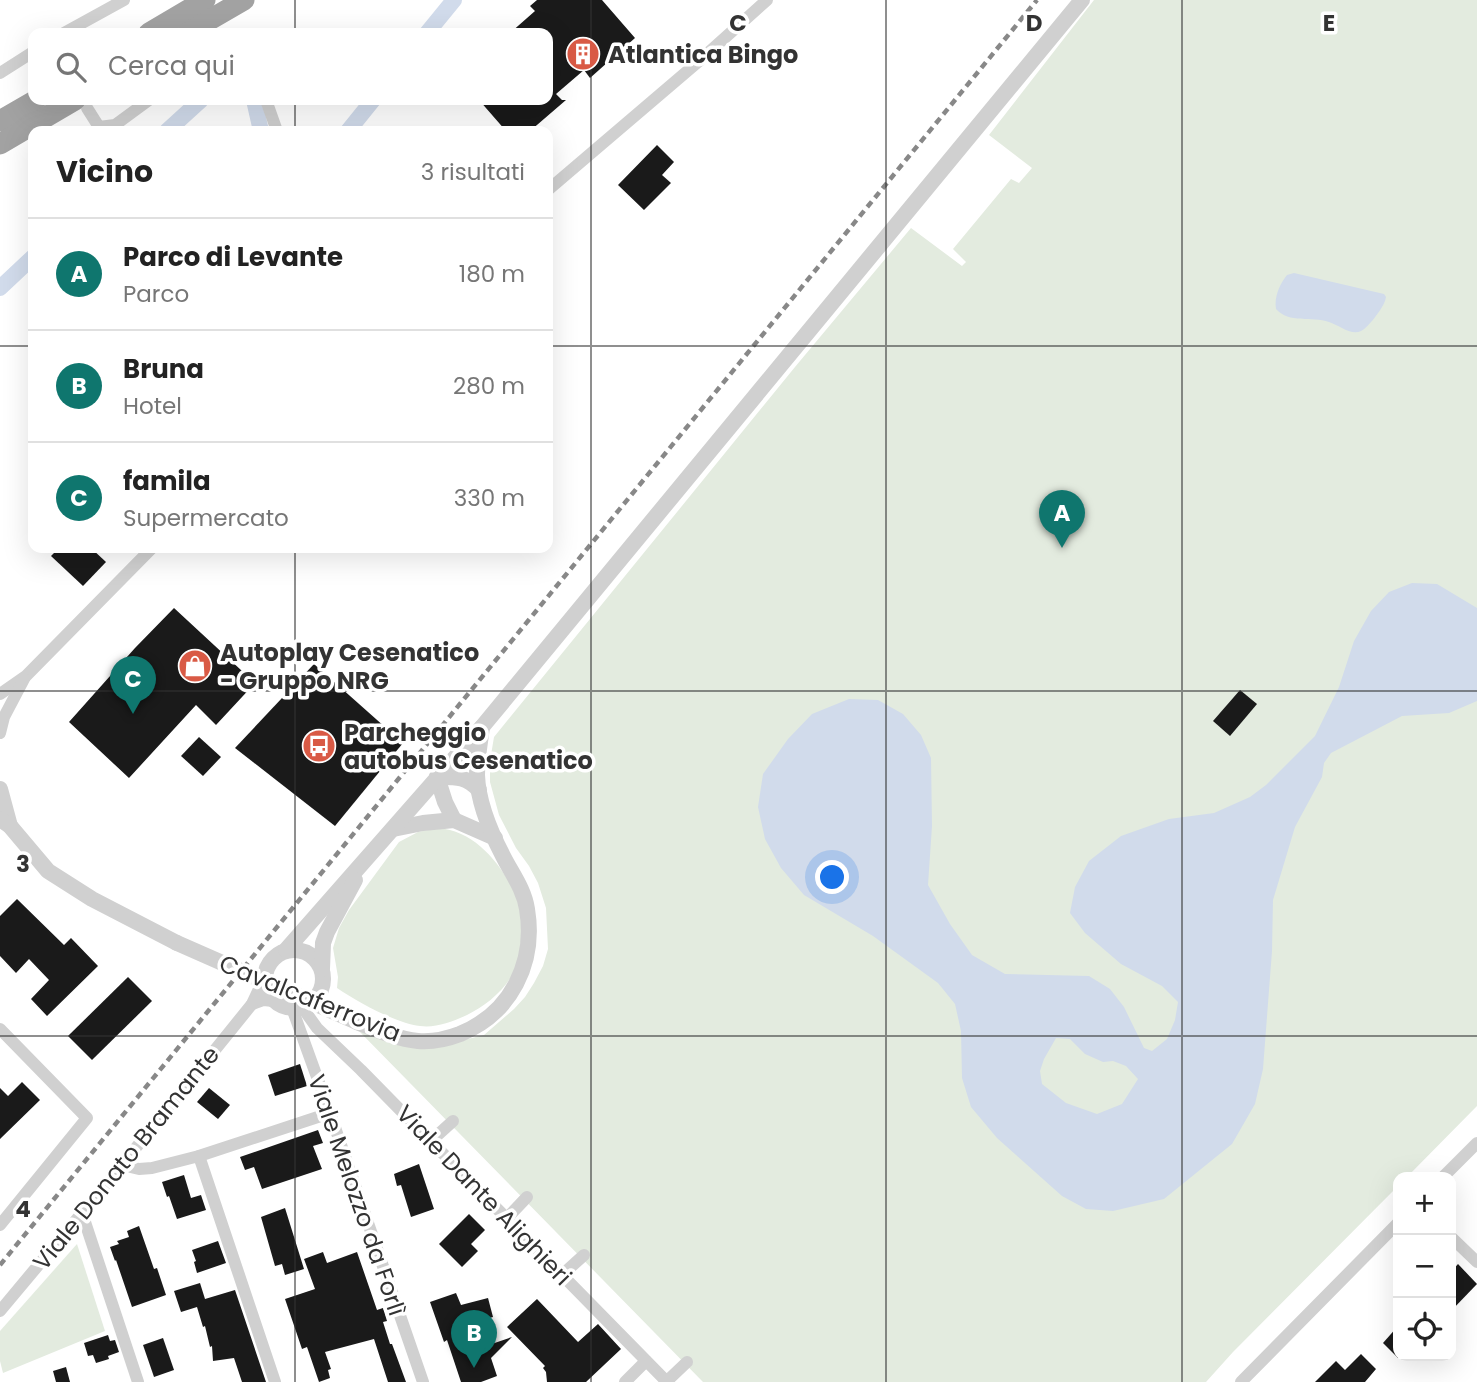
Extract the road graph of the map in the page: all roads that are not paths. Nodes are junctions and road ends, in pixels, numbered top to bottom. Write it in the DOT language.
graph roads {
  1 [pos="124,0"];
  2 [pos="205,0"];
  3 [pos="244,0"];
  4 [pos="766,0"];
  5 [pos="1082,0"];
  6 [pos="73,28"];
  7 [pos="157,28"];
  8 [pos="196,28"];
  9 [pos="28,55"];
  10 [pos="0,73"];
  11 [pos="28,105"];
  12 [pos="79,105"];
  13 [pos="82,105"];
  14 [pos="142,105"];
  15 [pos="268,105"];
  16 [pos="0,121"];
  17 [pos="36,126"];
  18 [pos="98,126"];
  19 [pos="107,126"];
  20 [pos="275,126"];
  21 [pos="28,130"];
  22 [pos="0,144"];
  23 [pos="553,186"];
  24 [pos="147,553"];
  25 [pos="26,676"];
  26 [pos="0,694"];
  27 [pos="482,727"];
  28 [pos="0,733"];
  29 [pos="437,777"];
  30 [pos="0,789"];
  31 [pos="479,790"];
  32 [pos="454,820"];
  33 [pos="5,823"];
  34 [pos="393,829"];
  35 [pos="495,838"];
  36 [pos="364,862"];
  37 [pos="286,950"];
  38 [pos="322,970"];
  39 [pos="265,976"];
  40 [pos="274,1001"];
  41 [pos="252,1003"];
  42 [pos="297,1008"];
  43 [pos="0,1029"];
  44 [pos="330,1113"];
  45 [pos="453,1121"];
  46 [pos="431,1141"];
  47 [pos="1477,1143"];
  48 [pos="199,1156"];
  49 [pos="122,1165"];
  50 [pos="1448,1172"];
  51 [pos="527,1197"];
  52 [pos="82,1213"];
  53 [pos="507,1218"];
  54 [pos="0,1225"];
  55 [pos="1393,1228"];
  56 [pos="1456,1242"];
  57 [pos="584,1255"];
  58 [pos="1477,1262"];
  59 [pos="562,1275"];
  60 [pos="0,1311"];
  61 [pos="646,1361"];
  62 [pos="687,1362"];
  63 [pos="1247,1380"];
  64 [pos="138,1382"];
  65 [pos="275,1382"];
  66 [pos="423,1382"];
  67 [pos="625,1382"];
  68 [pos="667,1382"];
  1 -- 6 [label="street"];
  2 -- 7 [label="highway"];
  3 -- 8 [label="highway"];
  4 -- 23 [label="street"];
  5 -- 27 [label="street"];
  9 -- 10 [label="street"];
  11 -- 16 [label="highway"];
  12 -- 17 [label="highway"];
  13 -- 18 [label="street"];
  14 -- 19 [label="street"];
  15 -- 20 [label="street"];
  21 -- 22 [label="highway"];
  24 -- 25 [label="street"];
  25 -- 26 [label="street"];
  25 -- 28 [label="street"];
  27 -- 29 [label="street"];
  27 -- 31 [label="street, Cavalcaferrovia"];
  29 -- 31 [label="street"];
  29 -- 32 [label="street"];
  29 -- 34 [label="street"];
  30 -- 33 [label="street"];
  31 -- 35 [label="street, Cavalcaferrovia"];
  32 -- 34 [label="street"];
  32 -- 35 [label="street"];
  33 -- 35 [label="street, Cavalcaferrovia, bridge"];
  34 -- 36 [label="street"];
  36 -- 37 [label="street"];
  36 -- 38 [label="street"];
  37 -- 38 [label="street"];
  37 -- 39 [label="street"];
  38 -- 42 [label="street"];
  39 -- 40 [label="street"];
  39 -- 41 [label="street, Viale Donato Bramante"];
  40 -- 41 [label="street"];
  40 -- 42 [label="street"];
  41 -- 49 [label="street, Viale Donato Bramante"];
  42 -- 44 [label="street, Viale Melozzo da Forlì"];
  42 -- 46 [label="street, Viale Dante Alighieri"];
  43 -- 54 [label="street"];
  44 -- 48 [label="street"];
  44 -- 66 [label="street, Viale Melozzo da Forlì"];
  45 -- 46 [label="street"];
  46 -- 53 [label="street, Viale Dante Alighieri"];
  47 -- 50 [label="street"];
  48 -- 49 [label="street"];
  48 -- 65 [label="street"];
  49 -- 52 [label="street, Viale Donato Bramante"];
  51 -- 53 [label="street"];
  52 -- 60 [label="street, Viale Donato Bramante"];
  52 -- 64 [label="street"];
  53 -- 59 [label="street, Viale Dante Alighieri"];
  55 -- 63 [label="street"];
  56 -- 58 [label="street"];
  57 -- 59 [label="street"];
  59 -- 61 [label="street, Viale Dante Alighieri"];
  61 -- 67 [label="street"];
  61 -- 68 [label="street, Viale Dante Alighieri"];
  62 -- 68 [label="street"];
}
